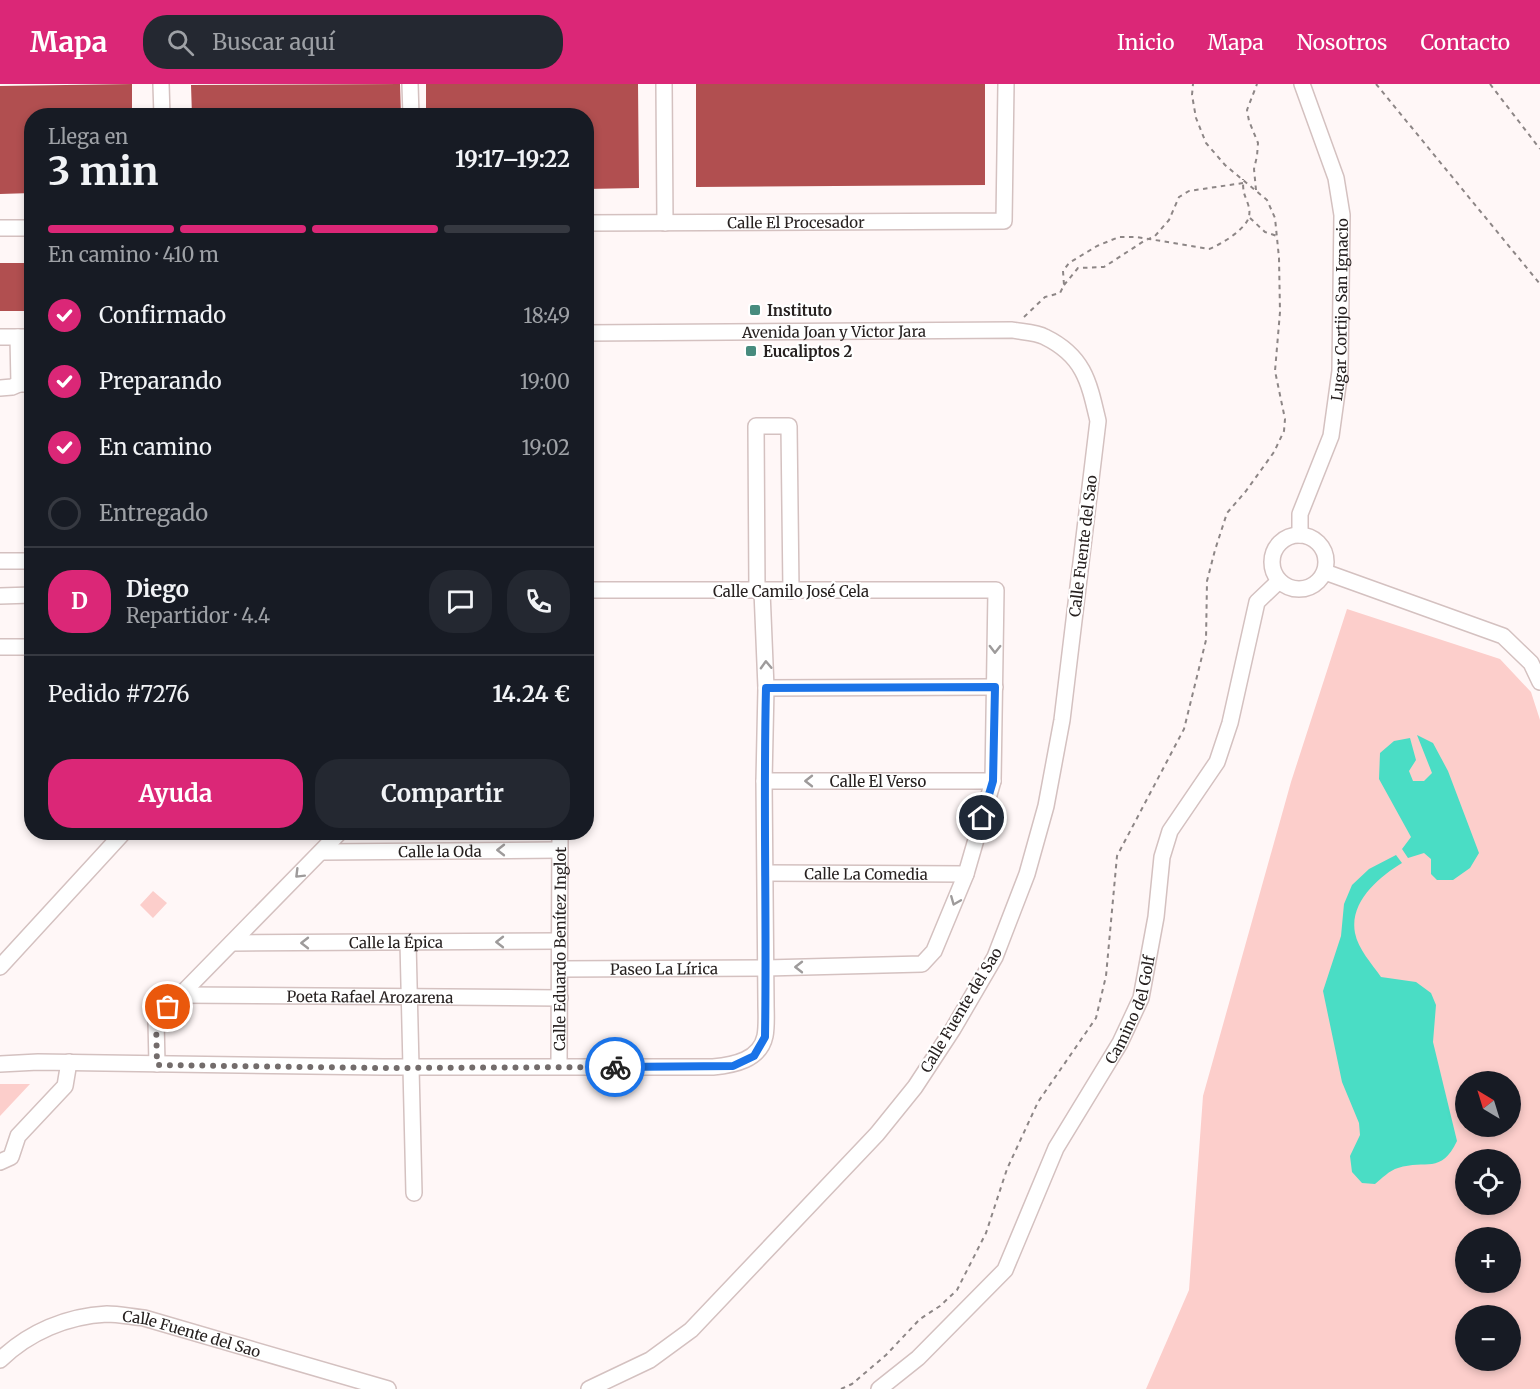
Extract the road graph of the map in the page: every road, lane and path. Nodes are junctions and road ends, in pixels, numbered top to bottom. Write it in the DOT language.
graph roads {
  1 [pos="161,84"];
  2 [pos="410,84"];
  3 [pos="664,84"];
  4 [pos="1006,84"];
  5 [pos="1193,84"];
  6 [pos="1257,84"];
  7 [pos="1302,84"];
  8 [pos="1376,84"];
  9 [pos="1490,84"];
  10 [pos="162,108"];
  11 [pos="411,108"];
  12 [pos="1540,149"];
  13 [pos="1243,181"];
  14 [pos="1256,190"];
  15 [pos="1249,218"];
  16 [pos="594,223"];
  17 [pos="665,223"];
  18 [pos="0,228"];
  19 [pos="24,228"];
  20 [pos="1277,236"];
  21 [pos="1148,239"];
  22 [pos="1540,284"];
  23 [pos="1064,285"];
  24 [pos="1012,330"];
  25 [pos="594,333"];
  26 [pos="0,337"];
  27 [pos="24,337"];
  28 [pos="1073,356"];
  29 [pos="24,384"];
  30 [pos="0,388"];
  31 [pos="1300,535"];
  32 [pos="0,561"];
  33 [pos="24,561"];
  34 [pos="1324,572"];
  35 [pos="1280,580"];
  36 [pos="594,590"];
  37 [pos="996,590"];
  38 [pos="760,591"];
  39 [pos="791,591"];
  40 [pos="24,595"];
  41 [pos="0,596"];
  42 [pos="0,647"];
  43 [pos="24,647"];
  44 [pos="1540,682"];
  45 [pos="995,687"];
  46 [pos="766,688"];
  47 [pos="764,781"];
  48 [pos="993,781"];
  49 [pos="117,840"];
  50 [pos="333,840"];
  51 [pos="560,840"];
  52 [pos="560,850"];
  53 [pos="322,852"];
  54 [pos="766,873"];
  55 [pos="966,874"];
  56 [pos="558,941"];
  57 [pos="408,942"];
  58 [pos="232,943"];
  59 [pos="0,967"];
  60 [pos="766,968"];
  61 [pos="560,969"];
  62 [pos="181,995"];
  63 [pos="409,997"];
  64 [pos="560,998"];
  65 [pos="69,1062"];
  66 [pos="0,1064"];
  67 [pos="157,1065"];
  68 [pos="559,1066"];
  69 [pos="411,1067"];
  70 [pos="0,1162"];
  71 [pos="414,1193"];
  72 [pos="0,1360"];
  73 [pos="388,1389"];
  74 [pos="589,1389"];
  75 [pos="841,1389"];
  76 [pos="879,1389"];
  1 -- 10 [label="street"];
  2 -- 11 [label="street"];
  3 -- 17 [label="street"];
  4 -- 17 [label="street, Calle El Procesador"];
  5 -- 13 [label="path"];
  6 -- 14 [label="path"];
  7 -- 31 [label="street, Lugar Cortijo San Ignacio"];
  8 -- 22 [label="path"];
  9 -- 12 [label="path"];
  13 -- 14 [label="path"];
  13 -- 15 [label="path"];
  13 -- 21 [label="path"];
  14 -- 20 [label="path"];
  15 -- 20 [label="path"];
  15 -- 21 [label="path"];
  16 -- 17 [label="street, Calle El Procesador"];
  18 -- 19 [label="street"];
  20 -- 75 [label="path"];
  21 -- 23 [label="path"];
  21 -- 23 [label="path"];
  23 -- 24 [label="path"];
  24 -- 25 [label="street, Avenida Joan y Victor Jara"];
  24 -- 28 [label="street, Avenida Joan y Victor Jara"];
  26 -- 27 [label="street"];
  28 -- 74 [label="street, Calle Fuente del Sao"];
  29 -- 30 [label="street"];
  31 -- 34 [label="street"];
  31 -- 35 [label="street"];
  32 -- 33 [label="street"];
  34 -- 35 [label="street"];
  34 -- 44 [label="street"];
  35 -- 76 [label="street, Camino del Golf"];
  36 -- 38 [label="street, Calle Camilo José Cela"];
  37 -- 39 [label="street, Calle Camilo José Cela"];
  37 -- 45 [label="street, Paseo La Lírica, one-way"];
  38 -- 39 [label="street, Calle Camilo José Cela"];
  38 -- 39 [label="street"];
  46 -- 38 [label="street, one-way"];
  40 -- 41 [label="street"];
  42 -- 43 [label="street"];
  45 -- 46 [label="street"];
  45 -- 48 [label="street, Paseo La Lírica"];
  46 -- 47 [label="street"];
  48 -- 47 [label="street, Calle El Verso, one-way"];
  47 -- 54 [label="street"];
  48 -- 55 [label="street, Paseo La Lírica"];
  49 -- 59 [label="street"];
  50 -- 53 [label="street"];
  51 -- 52 [label="street, Calle Eduardo Benítez Inglot"];
  52 -- 53 [label="street, Calle la Oda, one-way"];
  52 -- 56 [label="street, Calle Eduardo Benítez Inglot"];
  53 -- 58 [label="street, one-way"];
  54 -- 55 [label="street, Calle La Comedia"];
  54 -- 60 [label="street"];
  55 -- 60 [label="street, Paseo La Lírica, one-way"];
  56 -- 57 [label="street, Calle la Épica, one-way"];
  56 -- 61 [label="street, Calle Eduardo Benítez Inglot"];
  57 -- 58 [label="street, Calle la Épica, one-way"];
  57 -- 63 [label="street"];
  58 -- 62 [label="street"];
  60 -- 61 [label="street, Paseo La Lírica"];
  60 -- 68 [label="street"];
  61 -- 64 [label="street, Calle Eduardo Benítez Inglot"];
  62 -- 63 [label="street, Poeta Rafael Arozarena"];
  62 -- 67 [label="street"];
  63 -- 64 [label="street, Poeta Rafael Arozarena"];
  63 -- 69 [label="street"];
  64 -- 68 [label="street, Calle Eduardo Benítez Inglot"];
  65 -- 66 [label="street"];
  65 -- 67 [label="street"];
  65 -- 70 [label="street"];
  67 -- 69 [label="street"];
  68 -- 69 [label="street"];
  69 -- 71 [label="street"];
  72 -- 73 [label="street, Calle Fuente del Sao"];
}
